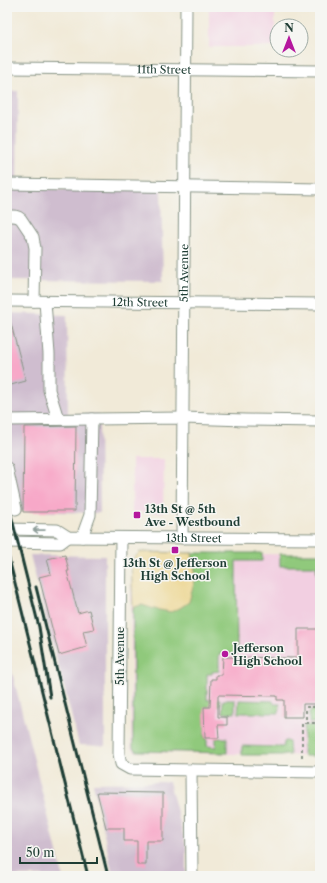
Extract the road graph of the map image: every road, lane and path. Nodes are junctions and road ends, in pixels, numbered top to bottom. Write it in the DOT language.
graph roads {
  1 [pos="186,7"];
  2 [pos="7,68"];
  3 [pos="185,69"];
  4 [pos="320,71"];
  5 [pos="7,184"];
  6 [pos="185,186"];
  7 [pos="320,189"];
  8 [pos="7,216"];
  9 [pos="7,301"];
  10 [pos="34,302"];
  11 [pos="45,302"];
  12 [pos="184,303"];
  13 [pos="320,304"];
  14 [pos="92,418"];
  15 [pos="183,418"];
  16 [pos="58,419"];
  17 [pos="7,420"];
  18 [pos="320,421"];
  19 [pos="7,468"];
  20 [pos="16,509"];
  21 [pos="7,529"];
  22 [pos="68,537"];
  23 [pos="82,537"];
  24 [pos="121,538"];
  25 [pos="182,538"];
  26 [pos="320,539"];
  27 [pos="7,542"];
  28 [pos="320,707"];
  29 [pos="306,723"];
  30 [pos="320,724"];
  31 [pos="302,757"];
  32 [pos="190,770"];
  33 [pos="320,772"];
  34 [pos="192,876"];
  1 -- 3 [label="street, 5th Avenue"];
  2 -- 3 [label="street, 11th Street"];
  3 -- 4 [label="street, 11th Street"];
  3 -- 6 [label="street, 5th Avenue"];
  5 -- 6 [label="street"];
  6 -- 7 [label="street"];
  6 -- 12 [label="street, 5th Avenue"];
  8 -- 10 [label="street"];
  9 -- 10 [label="street, 12th Street"];
  10 -- 11 [label="street, 12th Street"];
  11 -- 12 [label="street, 12th Street"];
  11 -- 16 [label="street"];
  12 -- 13 [label="street, 12th Street"];
  12 -- 15 [label="street, 5th Avenue"];
  14 -- 15 [label="street"];
  14 -- 16 [label="street"];
  14 -- 23 [label="street"];
  15 -- 18 [label="street"];
  15 -- 25 [label="street, 5th Avenue"];
  16 -- 17 [label="street"];
  19 -- 20 [label="street"];
  22 -- 21 [label="street, 13th Street, one-way"];
  22 -- 23 [label="street, 13th Street"];
  22 -- 27 [label="street, 13th Street"];
  23 -- 24 [label="street, 13th Street"];
  24 -- 25 [label="street, 13th Street"];
  24 -- 32 [label="street, 5th Avenue"];
  25 -- 26 [label="street, 13th Street"];
  28 -- 29 [label="path"];
  29 -- 30 [label="path"];
  29 -- 31 [label="path"];
  32 -- 33 [label="street"];
  32 -- 34 [label="street"];
}
